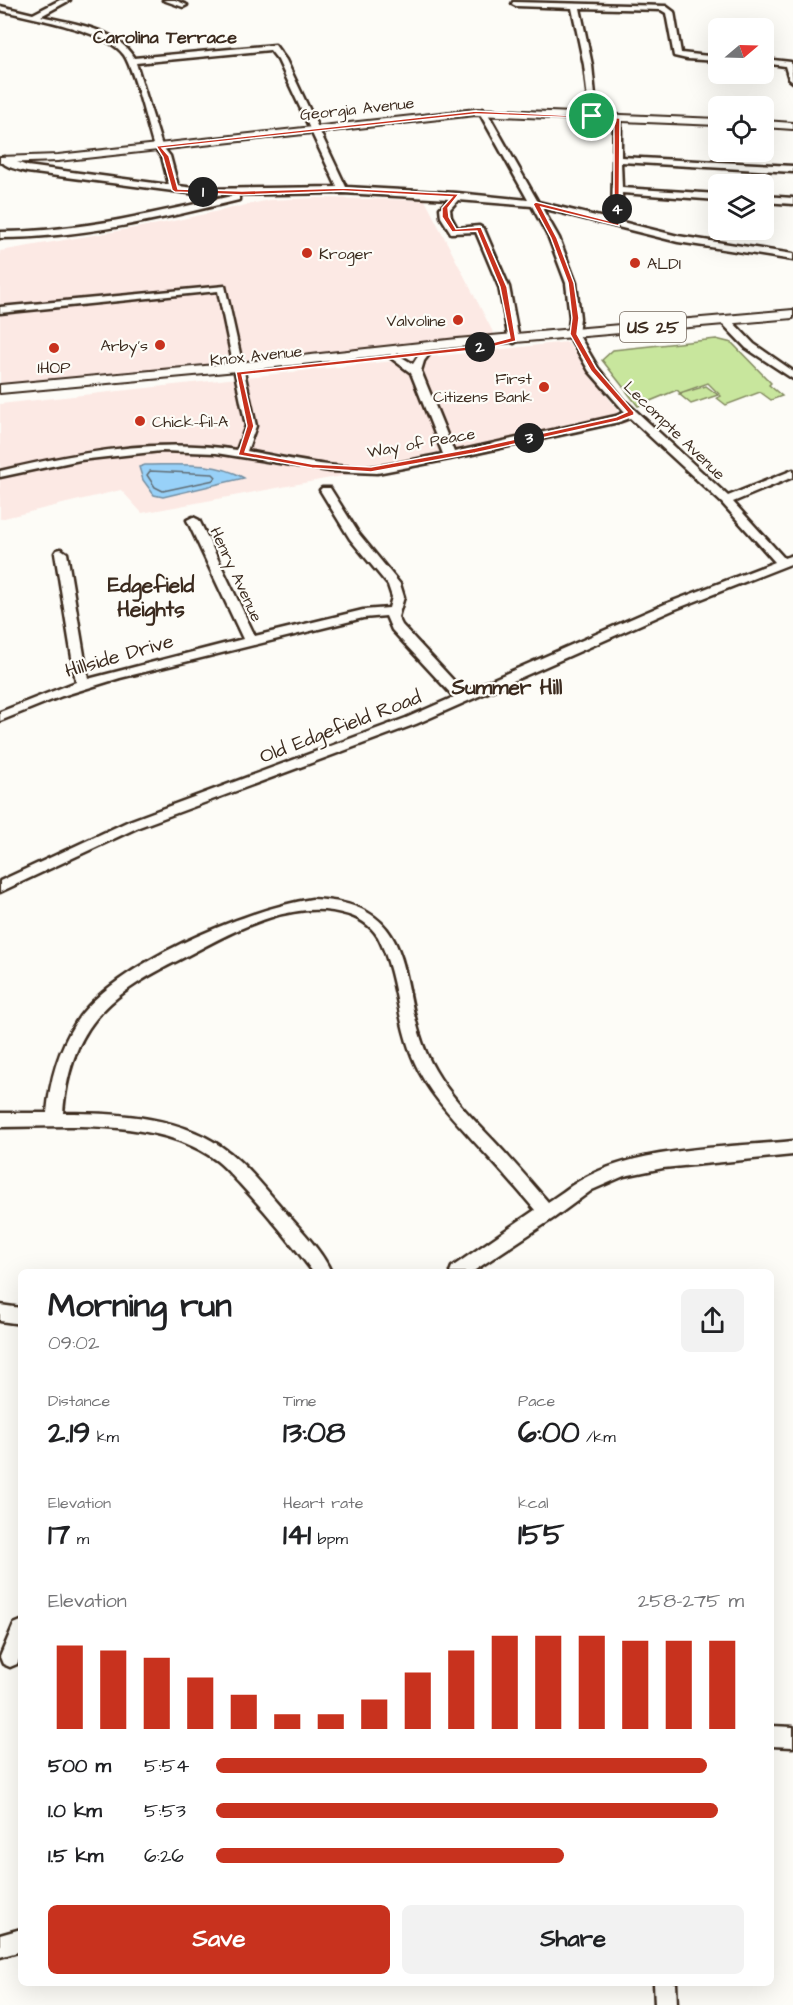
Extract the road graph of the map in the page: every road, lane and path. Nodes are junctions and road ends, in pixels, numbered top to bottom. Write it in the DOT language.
graph roads {
  1 [pos="66,0"];
  2 [pos="166,0"];
  3 [pos="516,4"];
  4 [pos="183,5"];
  5 [pos="578,5"];
  6 [pos="0,8"];
  7 [pos="33,17"];
  8 [pos="708,58"];
  9 [pos="131,61"];
  10 [pos="774,62"];
  11 [pos="793,79"];
  12 [pos="483,112"];
  13 [pos="592,116"];
  14 [pos="617,118"];
  15 [pos="708,122"];
  16 [pos="774,125"];
  17 [pos="793,126"];
  18 [pos="316,129"];
  19 [pos="158,147"];
  20 [pos="50,159"];
  21 [pos="618,159"];
  22 [pos="2,160"];
  23 [pos="793,169"];
  24 [pos="56,174"];
  25 [pos="343,189"];
  26 [pos="175,190"];
  27 [pos="618,190"];
  28 [pos="242,193"];
  29 [pos="457,195"];
  30 [pos="708,196"];
  31 [pos="774,200"];
  32 [pos="793,201"];
  33 [pos="536,204"];
  34 [pos="617,225"];
  35 [pos="0,235"];
  36 [pos="793,257"];
  37 [pos="0,310"];
  38 [pos="793,314"];
  39 [pos="725,320"];
  40 [pos="573,334"];
  41 [pos="514,339"];
  42 [pos="426,352"];
  43 [pos="394,356"];
  44 [pos="237,370"];
  45 [pos="416,371"];
  46 [pos="793,376"];
  47 [pos="0,389"];
  48 [pos="0,396"];
  49 [pos="631,413"];
  50 [pos="241,453"];
  51 [pos="450,456"];
  52 [pos="793,473"];
  53 [pos="0,474"];
  54 [pos="326,489"];
  55 [pos="726,501"];
  56 [pos="194,520"];
  57 [pos="61,553"];
  58 [pos="788,561"];
  59 [pos="393,611"];
  60 [pos="251,642"];
  61 [pos="84,684"];
  62 [pos="463,699"];
  63 [pos="0,717"];
  64 [pos="0,887"];
  65 [pos="0,1120"];
  66 [pos="54,1121"];
  67 [pos="793,1148"];
  68 [pos="548,1213"];
  69 [pos="321,1269"];
  70 [pos="463,1269"];
  71 [pos="0,1313"];
  72 [pos="18,1316"];
  73 [pos="18,1638"];
  74 [pos="10,1658"];
  75 [pos="774,1736"];
  76 [pos="793,1737"];
  77 [pos="18,1941"];
  78 [pos="0,1946"];
  79 [pos="664,1986"];
  80 [pos="666,2005"];
  1 -- 7 [label="street"];
  2 -- 4 [label="street"];
  3 -- 5 [label="street"];
  5 -- 8 [label="street"];
  5 -- 13 [label="street"];
  6 -- 7 [label="street"];
  7 -- 9 [label="street"];
  9 -- 18 [label="street"];
  9 -- 19 [label="street"];
  10 -- 11 [label="street"];
  12 -- 13 [label="main road, Georgia Avenue"];
  12 -- 18 [label="main road, Georgia Avenue"];
  12 -- 33 [label="street"];
  13 -- 14 [label="main road, Georgia Avenue"];
  14 -- 15 [label="main road, Georgia Avenue"];
  14 -- 21 [label="street"];
  16 -- 17 [label="main road"];
  18 -- 19 [label="main road, Georgia Avenue"];
  18 -- 25 [label="street"];
  19 -- 20 [label="main road, Georgia Avenue"];
  19 -- 26 [label="street"];
  20 -- 22 [label="main road, Georgia Avenue"];
  20 -- 24 [label="street"];
  21 -- 23 [label="street"];
  21 -- 27 [label="street"];
  22 -- 24 [label="street"];
  24 -- 26 [label="street"];
  25 -- 28 [label="street"];
  25 -- 29 [label="street"];
  26 -- 28 [label="street"];
  27 -- 30 [label="street"];
  27 -- 34 [label="street"];
  28 -- 35 [label="street"];
  29 -- 33 [label="street"];
  29 -- 41 [label="street"];
  31 -- 32 [label="street"];
  33 -- 34 [label="street"];
  33 -- 40 [label="street"];
  34 -- 36 [label="street"];
  37 -- 44 [label="street"];
  38 -- 39 [label="main road, Knox Avenue / US 25"];
  39 -- 40 [label="main road, Knox Avenue / US 25"];
  39 -- 46 [label="street"];
  40 -- 41 [label="main road, Knox Avenue / US 25"];
  40 -- 49 [label="street, Lecompte Avenue"];
  41 -- 42 [label="main road, Knox Avenue / US 25"];
  41 -- 44 [label="main road, Knox Avenue / US 25"];
  42 -- 43 [label="main road, Knox Avenue / US 25"];
  42 -- 45 [label="street"];
  43 -- 44 [label="main road, Knox Avenue / US 25"];
  43 -- 45 [label="street"];
  44 -- 47 [label="main road, Knox Avenue / US 25"];
  44 -- 48 [label="main road, Knox Avenue / US 25"];
  44 -- 50 [label="street"];
  45 -- 51 [label="street"];
  49 -- 51 [label="street, Way of Peace"];
  49 -- 55 [label="street, Lecompte Avenue"];
  50 -- 51 [label="street, Way of Peace"];
  50 -- 53 [label="street, Way of Peace"];
  52 -- 55 [label="street"];
  54 -- 59 [label="street"];
  55 -- 58 [label="street, Lecompte Avenue"];
  56 -- 60 [label="street, Henry Avenue"];
  57 -- 61 [label="street"];
  58 -- 62 [label="street, Old Edgefield Road"];
  59 -- 60 [label="street, Hillside Drive"];
  59 -- 62 [label="street"];
  60 -- 61 [label="street, Hillside Drive"];
  61 -- 63 [label="street, Hillside Drive"];
  62 -- 64 [label="street, Old Edgefield Road"];
  65 -- 66 [label="street"];
  66 -- 68 [label="street"];
  66 -- 69 [label="street"];
  67 -- 68 [label="street"];
  68 -- 70 [label="street"];
  71 -- 72 [label="street"];
  73 -- 74 [label="street"];
  75 -- 76 [label="street"];
  77 -- 78 [label="street"];
  79 -- 80 [label="street"];
}
